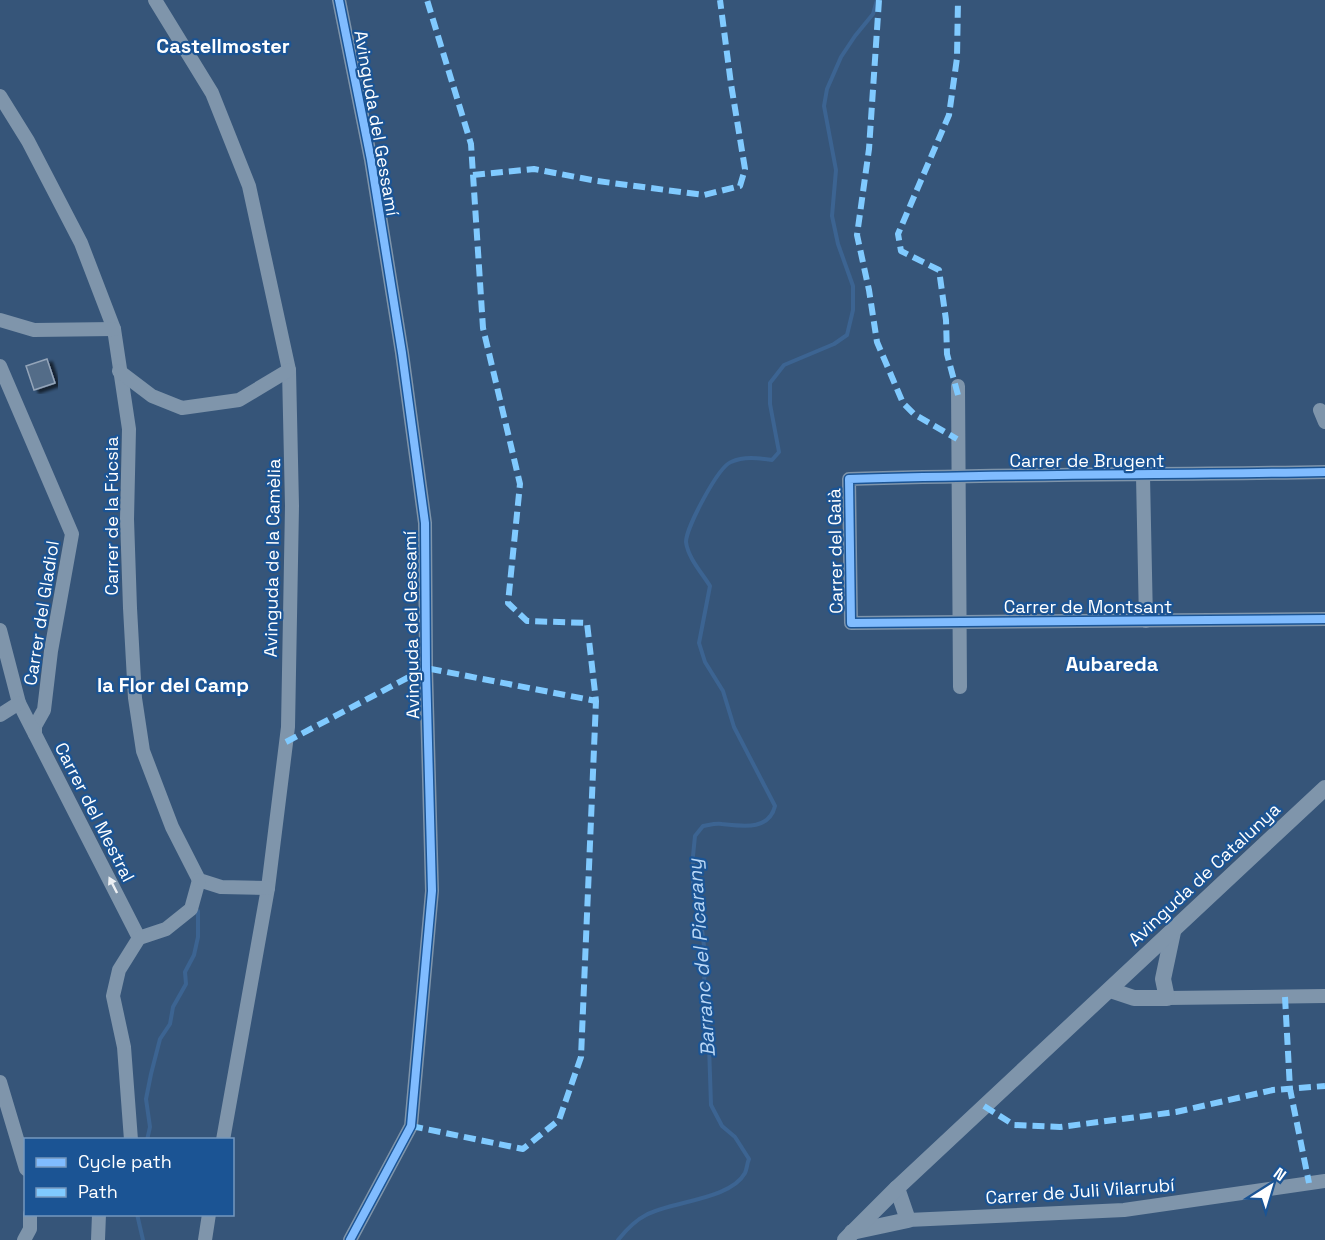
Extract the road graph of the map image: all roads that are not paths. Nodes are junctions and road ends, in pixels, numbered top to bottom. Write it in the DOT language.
graph roads {
  1 [pos="155,0"];
  2 [pos="339,0"];
  3 [pos="0,96"];
  4 [pos="0,320"];
  5 [pos="114,330"];
  6 [pos="0,366"];
  7 [pos="289,370"];
  8 [pos="119,371"];
  9 [pos="958,386"];
  10 [pos="1325,472"];
  11 [pos="957,475"];
  12 [pos="1143,476"];
  13 [pos="849,479"];
  14 [pos="1325,619"];
  15 [pos="1146,621"];
  16 [pos="961,622"];
  17 [pos="851,623"];
  18 [pos="0,630"];
  19 [pos="960,687"];
  20 [pos="19,702"];
  21 [pos="0,714"];
  22 [pos="35,734"];
  23 [pos="1325,788"];
  24 [pos="199,880"];
  25 [pos="268,888"];
  26 [pos="1174,927"];
  27 [pos="139,938"];
  28 [pos="1163,979"];
  29 [pos="1110,990"];
  30 [pos="1325,996"];
  31 [pos="1134,998"];
  32 [pos="1167,998"];
  33 [pos="0,1082"];
  34 [pos="131,1138"];
  35 [pos="223,1138"];
  36 [pos="24,1162"];
  37 [pos="1325,1181"];
  38 [pos="897,1188"];
  39 [pos="30,1216"];
  40 [pos="99,1216"];
  41 [pos="209,1216"];
  42 [pos="908,1220"];
  43 [pos="848,1236"];
  44 [pos="24,1240"];
  45 [pos="98,1240"];
  46 [pos="205,1240"];
  47 [pos="350,1240"];
  1 -- 7 [label="street, Avinguda de la Camèlia"];
  2 -- 47 [label="street, Avinguda del Gessamí"];
  3 -- 5 [label="street, Carrer de la Fúcsia"];
  4 -- 5 [label="street"];
  5 -- 8 [label="street, Carrer de la Fúcsia"];
  6 -- 22 [label="street, Carrer del Gladiol"];
  7 -- 8 [label="street"];
  7 -- 25 [label="street, Avinguda de la Camèlia"];
  8 -- 24 [label="street, Carrer de la Fúcsia"];
  9 -- 11 [label="street"];
  10 -- 12 [label="street, Carrer de Brugent"];
  11 -- 12 [label="street, Carrer de Brugent"];
  11 -- 13 [label="street, Carrer de Brugent"];
  11 -- 16 [label="street"];
  12 -- 15 [label="street"];
  13 -- 17 [label="street, Carrer del Gaià"];
  14 -- 15 [label="street, Carrer de Montsant"];
  15 -- 16 [label="street, Carrer de Montsant"];
  16 -- 17 [label="street, Carrer de Montsant"];
  16 -- 19 [label="street"];
  18 -- 20 [label="street, Carrer del Mestral"];
  20 -- 21 [label="street"];
  20 -- 22 [label="street, Carrer del Mestral"];
  27 -- 22 [label="street, Carrer del Mestral, one-way"];
  23 -- 26 [label="street, Avinguda de Catalunya"];
  24 -- 25 [label="street"];
  24 -- 27 [label="street"];
  25 -- 35 [label="street, Avinguda de la Camèlia"];
  26 -- 28 [label="street"];
  26 -- 29 [label="street, Avinguda de Catalunya"];
  27 -- 34 [label="street"];
  28 -- 31 [label="street"];
  28 -- 32 [label="street"];
  29 -- 31 [label="street"];
  29 -- 38 [label="street, Avinguda de Catalunya"];
  30 -- 32 [label="street"];
  31 -- 32 [label="street"];
  33 -- 36 [label="street"];
  37 -- 42 [label="street, Carrer de Juli Vilarrubí"];
  38 -- 42 [label="street"];
  38 -- 43 [label="street, Avinguda de Catalunya"];
  39 -- 44 [label="street"];
  40 -- 45 [label="street"];
  41 -- 46 [label="street"];
  42 -- 43 [label="street"];
}
